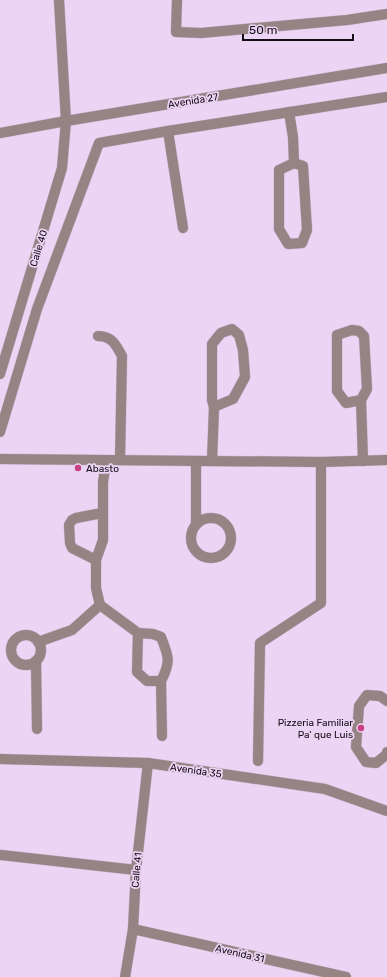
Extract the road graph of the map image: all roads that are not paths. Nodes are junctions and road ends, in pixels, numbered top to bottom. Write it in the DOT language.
graph roads {
  1 [pos="59,0"];
  2 [pos="177,0"];
  3 [pos="387,14"];
  4 [pos="387,68"];
  5 [pos="387,97"];
  6 [pos="289,112"];
  7 [pos="66,121"];
  8 [pos="168,131"];
  9 [pos="0,133"];
  10 [pos="294,163"];
  11 [pos="183,228"];
  12 [pos="98,336"];
  13 [pos="0,374"];
  14 [pos="362,400"];
  15 [pos="214,407"];
  16 [pos="0,432"];
  17 [pos="0,459"];
  18 [pos="120,460"];
  19 [pos="387,460"];
  20 [pos="106,461"];
  21 [pos="196,461"];
  22 [pos="212,461"];
  23 [pos="363,461"];
  24 [pos="321,462"];
  25 [pos="102,513"];
  26 [pos="196,524"];
  27 [pos="96,560"];
  28 [pos="100,605"];
  29 [pos="138,633"];
  30 [pos="38,642"];
  31 [pos="36,661"];
  32 [pos="161,681"];
  33 [pos="387,701"];
  34 [pos="37,729"];
  35 [pos="162,736"];
  36 [pos="387,752"];
  37 [pos="0,759"];
  38 [pos="258,761"];
  39 [pos="148,763"];
  40 [pos="387,811"];
  41 [pos="1,855"];
  42 [pos="136,870"];
  43 [pos="133,929"];
  44 [pos="125,977"];
  45 [pos="346,977"];
  1 -- 7 [label="street, Calle 40"];
  2 -- 3 [label="street"];
  4 -- 7 [label="street, Avenida 27"];
  5 -- 6 [label="street"];
  6 -- 8 [label="street"];
  6 -- 10 [label="street"];
  7 -- 9 [label="street, Avenida 27"];
  7 -- 13 [label="street, Calle 40"];
  8 -- 11 [label="street"];
  8 -- 16 [label="street"];
  10 -- 10 [label="street"];
  12 -- 18 [label="street"];
  14 -- 14 [label="street"];
  14 -- 23 [label="street"];
  15 -- 15 [label="street"];
  15 -- 22 [label="street"];
  17 -- 20 [label="street"];
  18 -- 20 [label="street"];
  18 -- 21 [label="street"];
  19 -- 23 [label="street"];
  20 -- 25 [label="street"];
  21 -- 22 [label="street"];
  21 -- 26 [label="street"];
  22 -- 24 [label="street"];
  23 -- 24 [label="street"];
  24 -- 38 [label="street"];
  25 -- 27 [label="street"];
  25 -- 27 [label="street"];
  26 -- 26 [label="street"];
  27 -- 28 [label="street"];
  28 -- 29 [label="street"];
  28 -- 30 [label="street"];
  29 -- 32 [label="street"];
  29 -- 32 [label="street"];
  30 -- 31 [label="street"];
  30 -- 31 [label="street"];
  31 -- 34 [label="street"];
  32 -- 35 [label="street"];
  33 -- 36 [label="street"];
  37 -- 39 [label="street, Avenida 35"];
  39 -- 40 [label="street, Avenida 35"];
  39 -- 42 [label="street, Calle 41"];
  41 -- 42 [label="street"];
  42 -- 43 [label="street, Calle 41"];
  43 -- 44 [label="street, Calle 41"];
  43 -- 45 [label="street, Avenida 31"];
}
